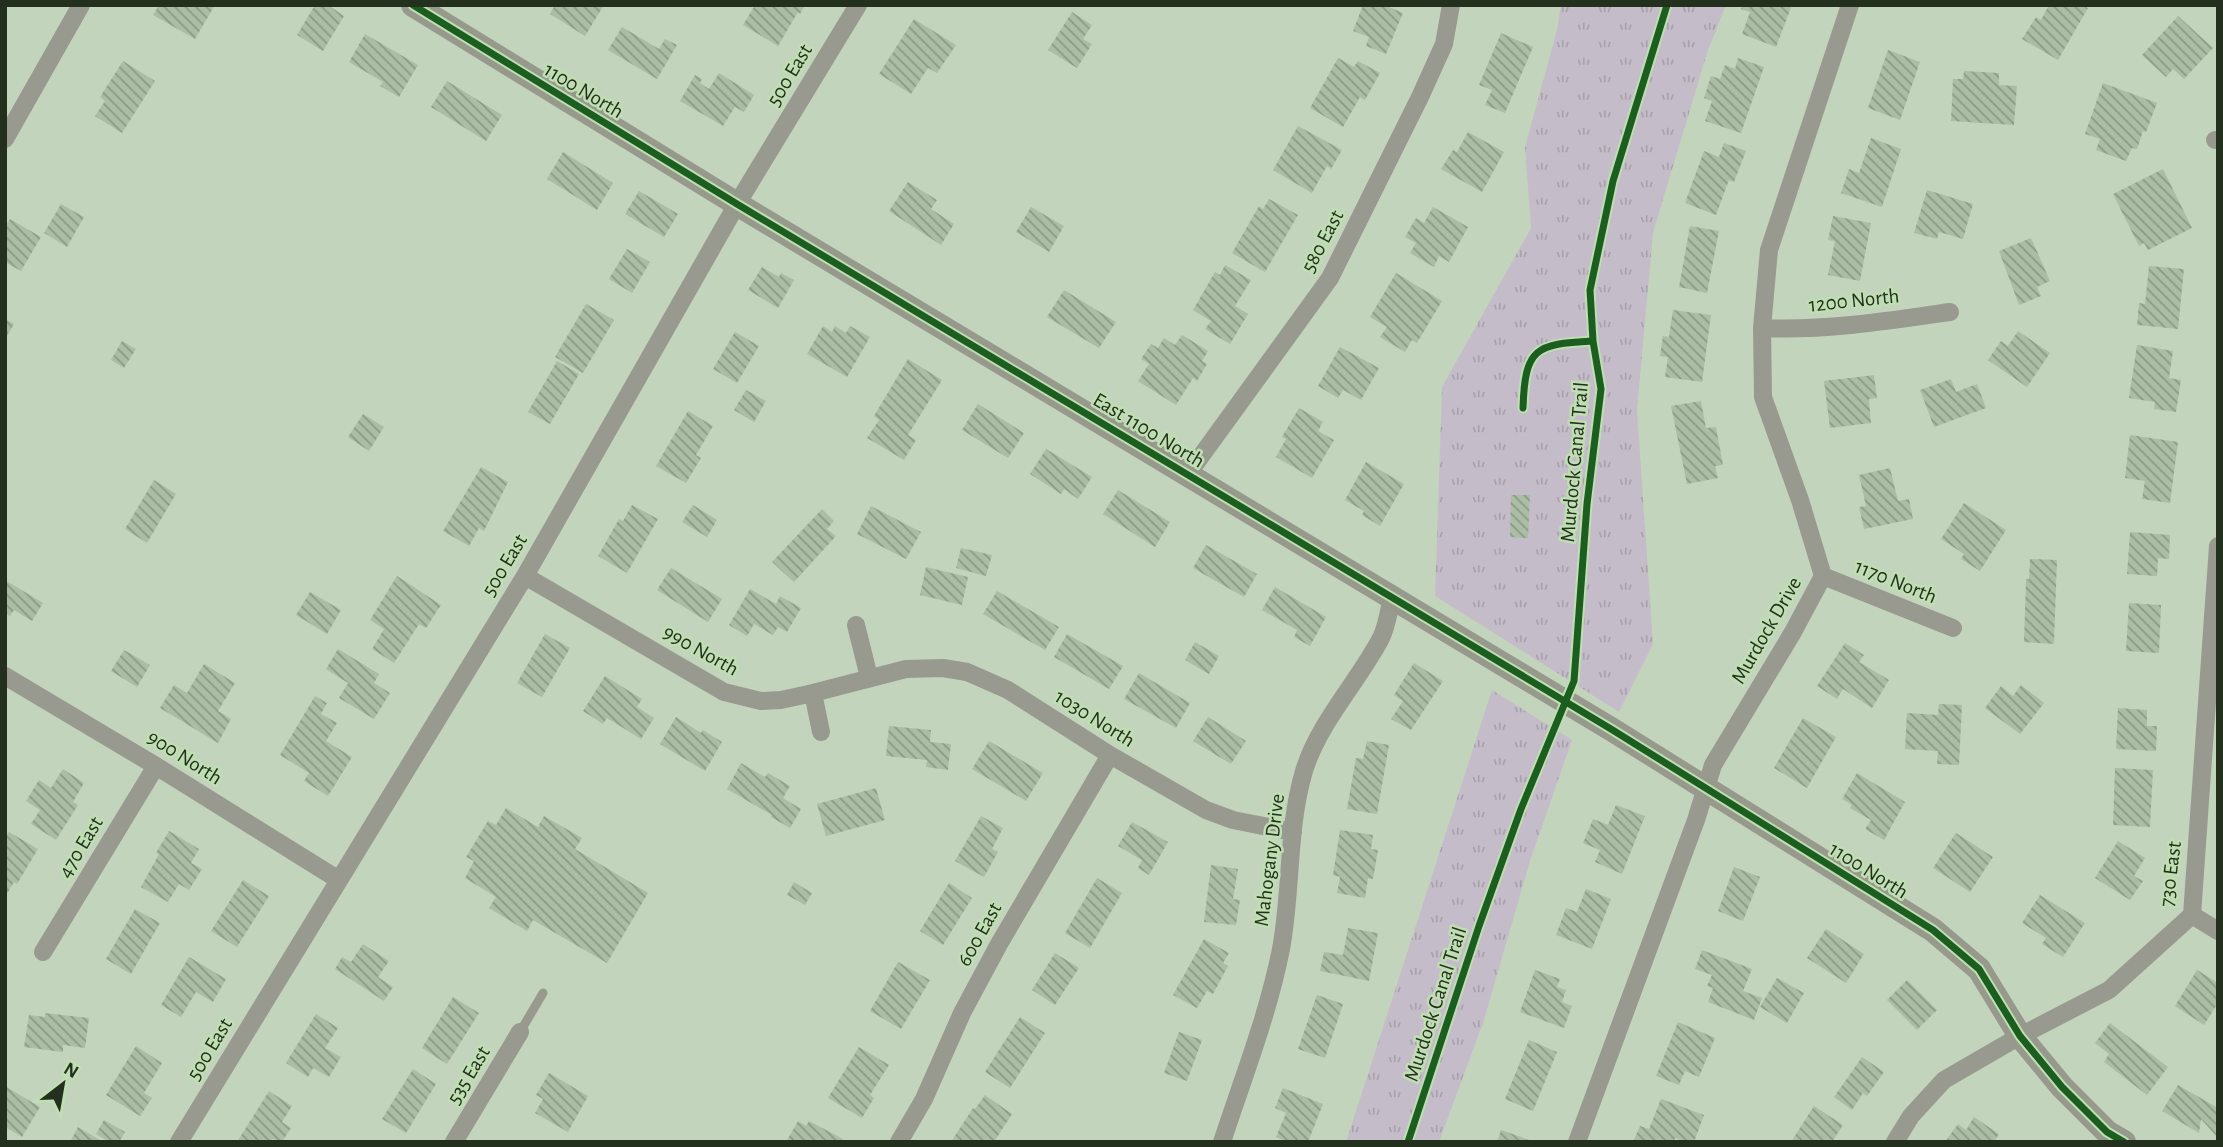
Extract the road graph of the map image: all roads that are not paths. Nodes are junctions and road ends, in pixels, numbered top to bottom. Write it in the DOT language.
graph roads {
  1 [pos="81,5"];
  2 [pos="413,5"];
  3 [pos="858,5"];
  4 [pos="1451,5"];
  5 [pos="1850,5"];
  6 [pos="5,139"];
  7 [pos="737,204"];
  8 [pos="1950,312"];
  9 [pos="1762,328"];
  10 [pos="1188,474"];
  11 [pos="2218,546"];
  12 [pos="525,576"];
  13 [pos="1823,576"];
  14 [pos="1392,597"];
  15 [pos="856,625"];
  16 [pos="1953,628"];
  17 [pos="5,676"];
  18 [pos="869,677"];
  19 [pos="1542,688"];
  20 [pos="813,694"];
  21 [pos="821,732"];
  22 [pos="1110,755"];
  23 [pos="156,766"];
  24 [pos="1706,790"];
  25 [pos="1293,832"];
  26 [pos="339,880"];
  27 [pos="2192,915"];
  28 [pos="2218,931"];
  29 [pos="43,951"];
  30 [pos="543,993"];
  31 [pos="520,1032"];
  32 [pos="2020,1036"];
  33 [pos="179,1142"];
  34 [pos="454,1142"];
  35 [pos="898,1142"];
  36 [pos="1222,1142"];
  37 [pos="1577,1142"];
  38 [pos="1895,1142"];
  39 [pos="2124,1142"];
  1 -- 6 [label="street"];
  2 -- 7 [label="street, 1100 North"];
  3 -- 7 [label="street, 500 East"];
  4 -- 10 [label="street, 580 East"];
  5 -- 9 [label="street, Murdock Drive"];
  7 -- 10 [label="street, East 1100 North"];
  7 -- 12 [label="street, 500 East"];
  8 -- 9 [label="street, 1200 North"];
  9 -- 13 [label="street, Murdock Drive"];
  10 -- 14 [label="street, East 1100 North"];
  11 -- 27 [label="street, 730 East"];
  12 -- 20 [label="street, 990 North"];
  12 -- 26 [label="street, 500 East"];
  13 -- 16 [label="street, 1170 North"];
  13 -- 24 [label="street, Murdock Drive"];
  14 -- 19 [label="street, East 1100 North"];
  14 -- 25 [label="street, Mahogany Drive"];
  15 -- 18 [label="street"];
  17 -- 23 [label="street, 900 North"];
  18 -- 20 [label="street, 990 North"];
  18 -- 22 [label="street, 1030 North"];
  19 -- 24 [label="street, 1100 North"];
  20 -- 21 [label="street"];
  22 -- 25 [label="street, 1030 North"];
  22 -- 35 [label="street, 600 East"];
  23 -- 26 [label="street, 900 North"];
  23 -- 29 [label="street, 470 East"];
  24 -- 32 [label="street, 1100 North"];
  24 -- 37 [label="street, Murdock Drive"];
  25 -- 36 [label="street, Mahogany Drive"];
  26 -- 33 [label="street, 500 East"];
  27 -- 28 [label="street"];
  27 -- 32 [label="street, 730 East"];
  30 -- 31 [label="lane"];
  31 -- 34 [label="street, 535 East"];
  32 -- 38 [label="street, 730 East"];
  32 -- 39 [label="street, 1100 North"];
}
